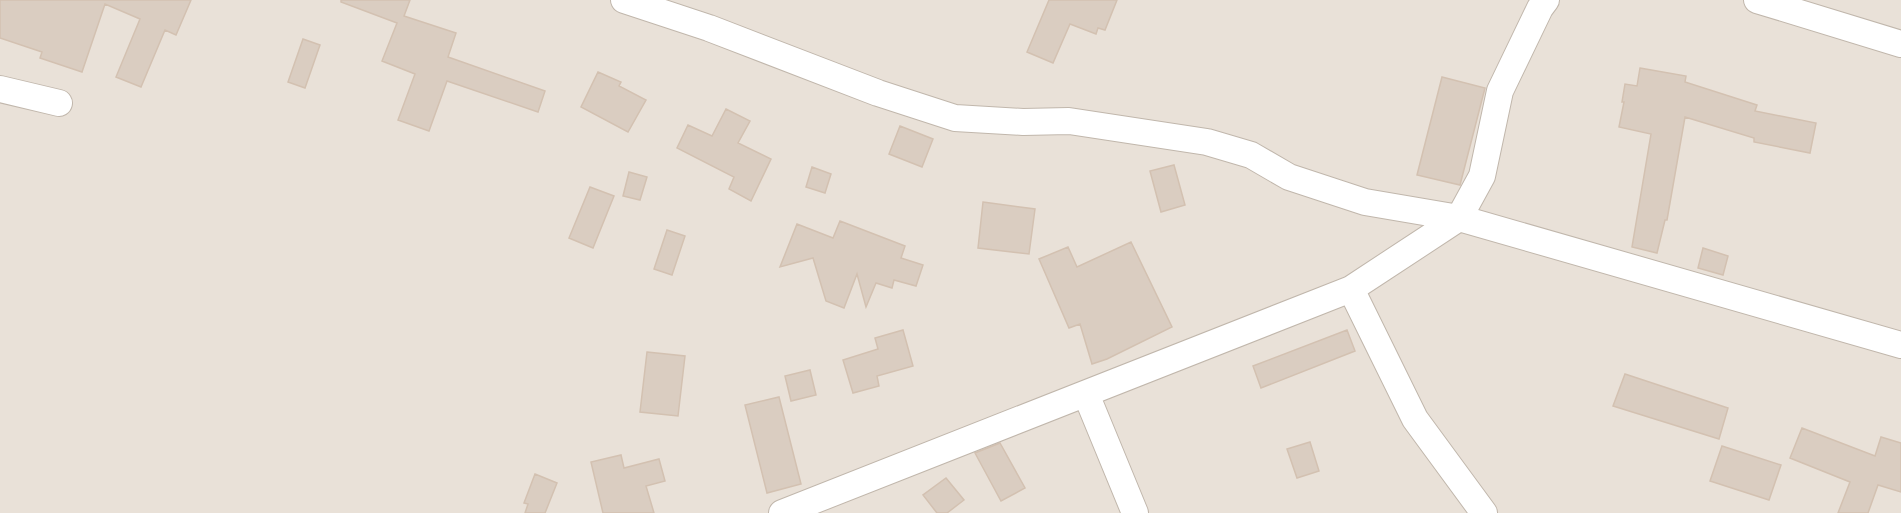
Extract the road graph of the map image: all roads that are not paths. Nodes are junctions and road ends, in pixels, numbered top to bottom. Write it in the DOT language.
graph roads {
  1 [pos="624,0"];
  2 [pos="1757,0"];
  3 [pos="1541,3"];
  4 [pos="1901,45"];
  5 [pos="0,89"];
  6 [pos="59,103"];
  7 [pos="1459,218"];
  8 [pos="1351,290"];
  9 [pos="1901,345"];
  10 [pos="1086,394"];
  11 [pos="837,503"];
  12 [pos="782,513"];
  13 [pos="1135,513"];
  14 [pos="1484,513"];
  1 -- 7 [label="street"];
  2 -- 4 [label="street"];
  3 -- 7 [label="street"];
  5 -- 6 [label="street"];
  7 -- 8 [label="street"];
  7 -- 9 [label="street"];
  8 -- 10 [label="street"];
  8 -- 14 [label="street"];
  10 -- 11 [label="street"];
  10 -- 13 [label="street"];
  11 -- 12 [label="street"];
}
